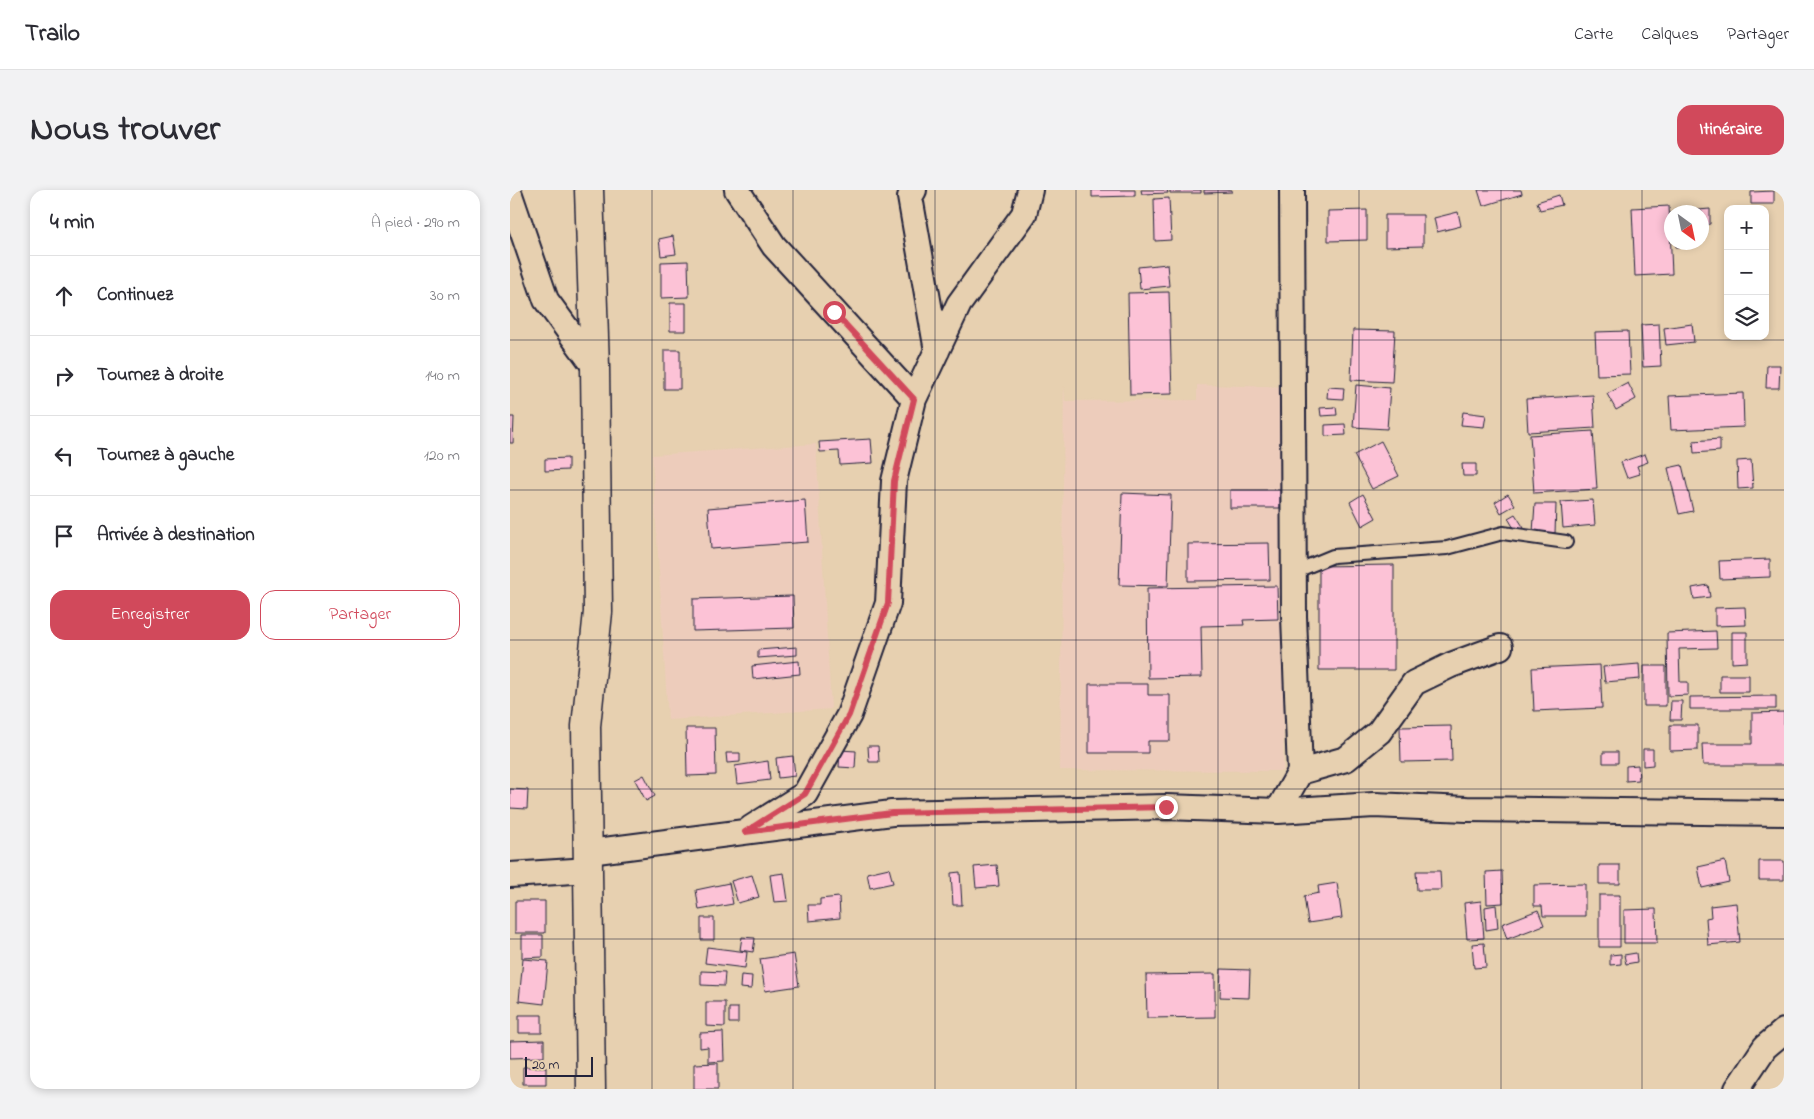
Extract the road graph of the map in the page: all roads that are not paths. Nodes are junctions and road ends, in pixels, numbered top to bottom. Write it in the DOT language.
graph roads {
  1 [pos="589,190"];
  2 [pos="737,190"];
  3 [pos="914,190"];
  4 [pos="1030,190"];
  5 [pos="1292,190"];
  6 [pos="510,195"];
  7 [pos="936,351"];
  8 [pos="595,367"];
  9 [pos="914,399"];
  10 [pos="1566,542"];
  11 [pos="1294,572"];
  12 [pos="1500,647"];
  13 [pos="1300,772"];
  14 [pos="1278,811"];
  15 [pos="1784,812"];
  16 [pos="745,832"];
  17 [pos="589,861"];
  18 [pos="510,875"];
  19 [pos="1784,1032"];
  20 [pos="592,1089"];
  21 [pos="1737,1089"];
  1 -- 8 [label="highway"];
  2 -- 9 [label="street"];
  3 -- 7 [label="street"];
  4 -- 7 [label="street"];
  5 -- 11 [label="street"];
  6 -- 8 [label="street"];
  7 -- 9 [label="street"];
  8 -- 17 [label="highway"];
  9 -- 16 [label="street"];
  10 -- 11 [label="lane"];
  11 -- 13 [label="street"];
  12 -- 13 [label="street"];
  13 -- 14 [label="street"];
  14 -- 15 [label="street"];
  14 -- 16 [label="street"];
  16 -- 17 [label="street"];
  17 -- 18 [label="street"];
  17 -- 20 [label="highway"];
  19 -- 21 [label="street"];
}
